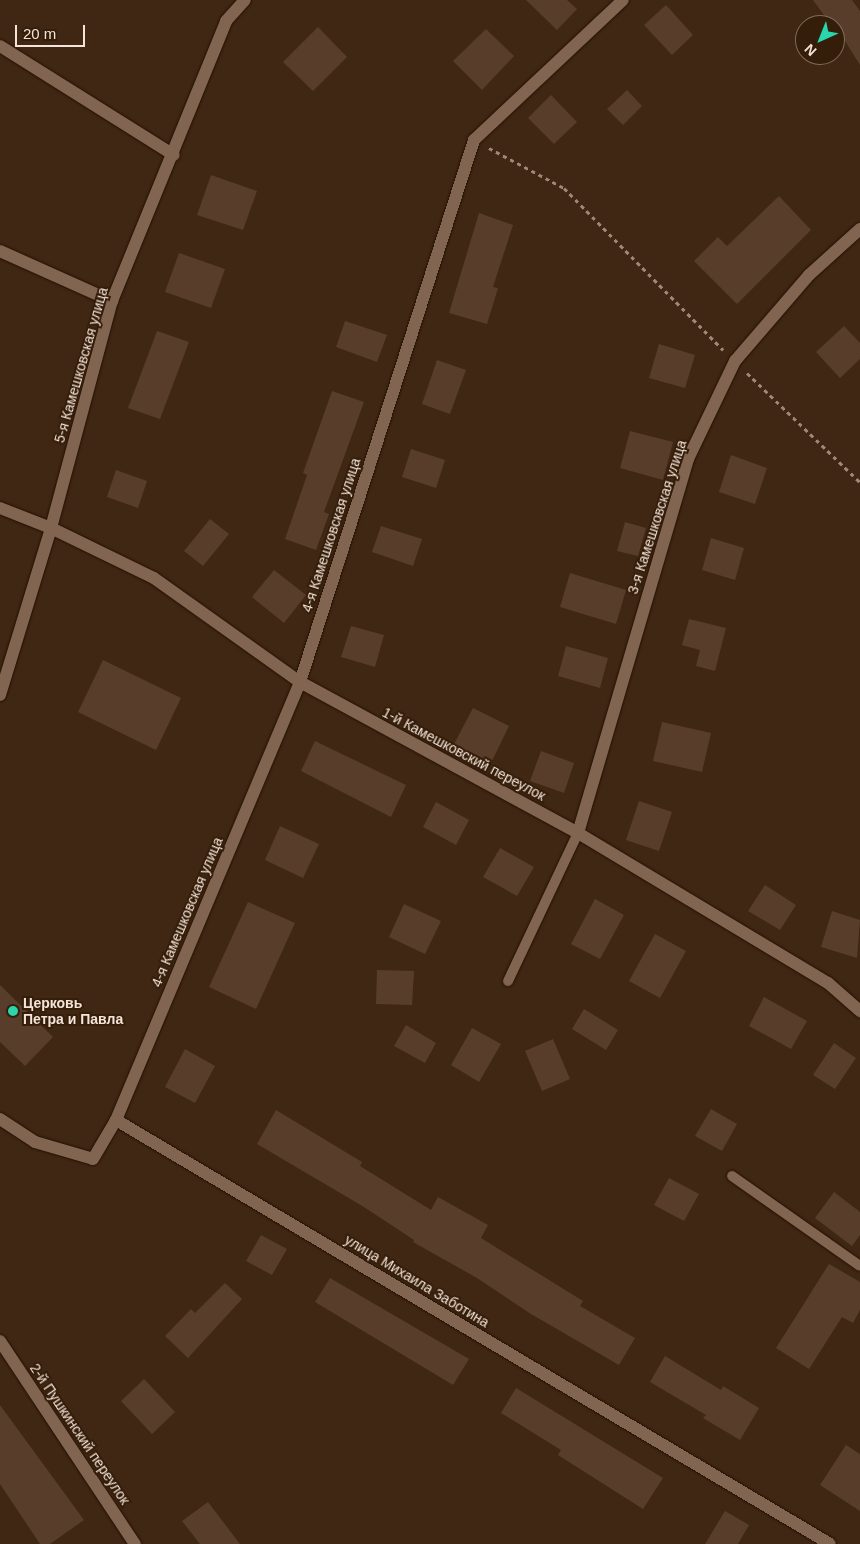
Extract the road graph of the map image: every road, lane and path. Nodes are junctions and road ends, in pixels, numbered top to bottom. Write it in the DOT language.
graph roads {
  1 [pos="245,0"];
  2 [pos="623,0"];
  3 [pos="0,46"];
  4 [pos="474,140"];
  5 [pos="174,154"];
  6 [pos="860,228"];
  7 [pos="0,251"];
  8 [pos="112,301"];
  9 [pos="734,361"];
  10 [pos="860,482"];
  11 [pos="0,508"];
  12 [pos="51,528"];
  13 [pos="300,682"];
  14 [pos="0,695"];
  15 [pos="578,833"];
  16 [pos="508,980"];
  17 [pos="860,1011"];
  18 [pos="0,1119"];
  19 [pos="116,1120"];
  20 [pos="732,1176"];
  21 [pos="860,1266"];
  22 [pos="0,1341"];
  23 [pos="135,1544"];
  24 [pos="830,1544"];
  1 -- 5 [label="street, 5-я Камешковская улица"];
  2 -- 4 [label="street, 4-я Камешковская улица"];
  3 -- 5 [label="street"];
  4 -- 9 [label="path"];
  4 -- 13 [label="street, 4-я Камешковская улица"];
  5 -- 8 [label="street, 5-я Камешковская улица"];
  6 -- 9 [label="street, 3-я Камешковская улица"];
  7 -- 8 [label="street"];
  8 -- 12 [label="street, 5-я Камешковская улица"];
  9 -- 10 [label="path"];
  9 -- 15 [label="street, 3-я Камешковская улица"];
  11 -- 12 [label="street, 1-й Камешковский переулок"];
  12 -- 13 [label="street, 1-й Камешковский переулок"];
  12 -- 14 [label="street, 5-я Камешковская улица"];
  13 -- 15 [label="street, 1-й Камешковский переулок"];
  13 -- 19 [label="street, 4-я Камешковская улица"];
  15 -- 16 [label="lane"];
  15 -- 17 [label="street, 1-й Камешковский переулок"];
  18 -- 19 [label="street"];
  19 -- 24 [label="street, улица Михаила Заботина"];
  20 -- 21 [label="lane"];
  22 -- 23 [label="street, 2-й Пушкинский переулок"];
}
